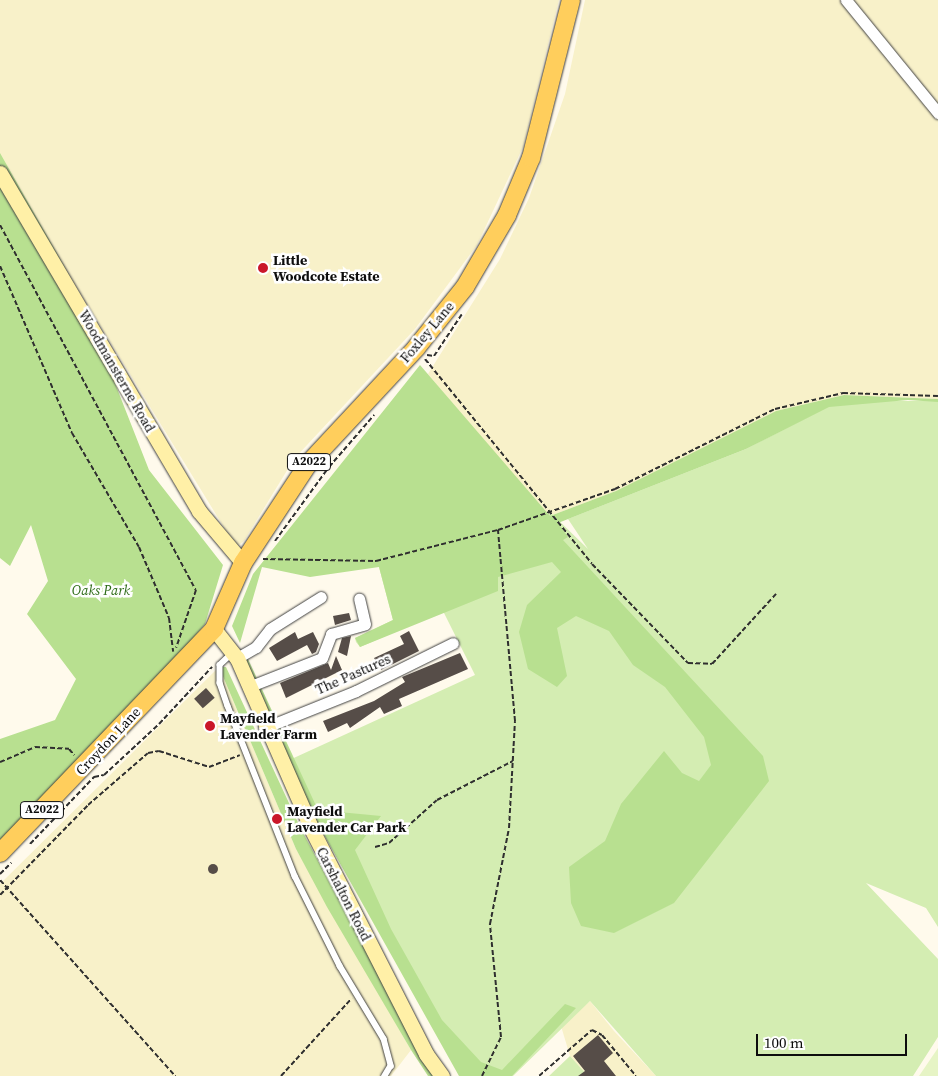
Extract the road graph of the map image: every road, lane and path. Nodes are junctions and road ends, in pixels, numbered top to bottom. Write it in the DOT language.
graph roads {
  1 [pos="571,0"];
  2 [pos="846,0"];
  3 [pos="938,114"];
  4 [pos="0,173"];
  5 [pos="0,225"];
  6 [pos="0,266"];
  7 [pos="416,348"];
  8 [pos="938,396"];
  9 [pos="552,513"];
  10 [pos="498,530"];
  11 [pos="262,559"];
  12 [pos="243,563"];
  13 [pos="776,594"];
  14 [pos="321,597"];
  15 [pos="359,599"];
  16 [pos="214,628"];
  17 [pos="453,643"];
  18 [pos="234,652"];
  19 [pos="248,687"];
  20 [pos="264,728"];
  21 [pos="80,750"];
  22 [pos="246,752"];
  23 [pos="512,761"];
  24 [pos="0,762"];
  25 [pos="26,847"];
  26 [pos="375,847"];
  27 [pos="7,857"];
  28 [pos="0,874"];
  29 [pos="0,880"];
  30 [pos="7,888"];
  31 [pos="0,895"];
  32 [pos="357,993"];
  33 [pos="175,1076"];
  34 [pos="281,1076"];
  35 [pos="385,1076"];
  36 [pos="442,1076"];
  37 [pos="482,1076"];
  38 [pos="538,1076"];
  39 [pos="636,1076"];
  1 -- 7 [label="main road, Foxley Lane / A2022"];
  2 -- 3 [label="street"];
  4 -- 12 [label="main road, Woodmansterne Road"];
  5 -- 6 [label="path"];
  7 -- 9 [label="path"];
  7 -- 12 [label="main road, Foxley Lane / A2022"];
  8 -- 9 [label="path"];
  9 -- 10 [label="path"];
  9 -- 13 [label="path"];
  10 -- 11 [label="path"];
  10 -- 23 [label="path"];
  12 -- 16 [label="main road, Foxley Lane / A2022"];
  14 -- 18 [label="street"];
  15 -- 19 [label="street"];
  16 -- 18 [label="main road, Carshalton Road"];
  16 -- 27 [label="main road, Croydon Lane / A2022"];
  17 -- 20 [label="street, The Pastures"];
  18 -- 19 [label="main road, Carshalton Road"];
  18 -- 22 [label="lane"];
  18 -- 25 [label="path"];
  19 -- 20 [label="main road, Carshalton Road"];
  20 -- 36 [label="main road, Carshalton Road"];
  21 -- 24 [label="path"];
  22 -- 30 [label="path"];
  22 -- 32 [label="lane"];
  23 -- 26 [label="path"];
  23 -- 37 [label="path"];
  27 -- 28 [label="path"];
  29 -- 30 [label="path"];
  30 -- 31 [label="path"];
  30 -- 33 [label="path"];
  32 -- 34 [label="path"];
  32 -- 35 [label="lane"];
  38 -- 39 [label="path"];
}
